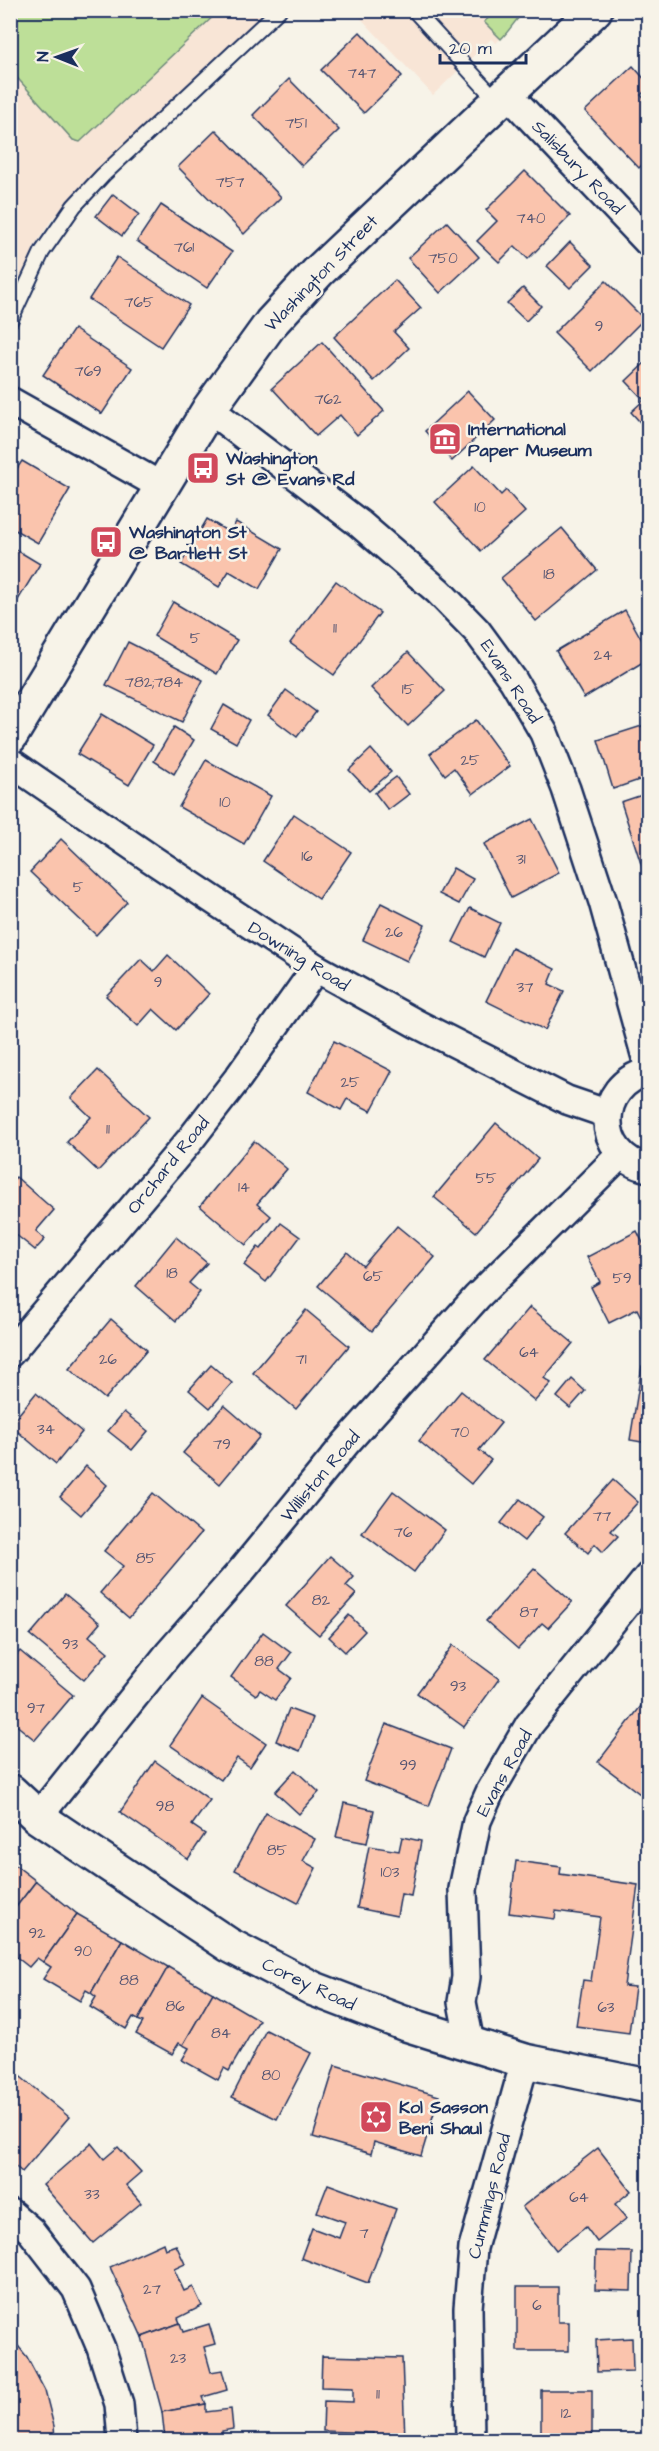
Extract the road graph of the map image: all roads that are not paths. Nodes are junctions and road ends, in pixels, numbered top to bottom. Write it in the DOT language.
graph roads {
  1 [pos="279,10"];
  2 [pos="414,10"];
  3 [pos="595,10"];
  4 [pos="502,98"];
  5 [pos="648,242"];
  6 [pos="10,321"];
  7 [pos="10,401"];
  8 [pos="208,409"];
  9 [pos="161,486"];
  10 [pos="10,736"];
  11 [pos="10,762"];
  12 [pos="316,968"];
  13 [pos="648,1065"];
  14 [pos="648,1072"];
  15 [pos="608,1114"];
  16 [pos="621,1154"];
  17 [pos="648,1168"];
  18 [pos="10,1353"];
  19 [pos="648,1577"];
  20 [pos="10,1791"];
  21 [pos="38,1816"];
  22 [pos="470,2043"];
  23 [pos="525,2061"];
  24 [pos="648,2086"];
  25 [pos="10,2213"];
  26 [pos="122,2440"];
  27 [pos="470,2440"];
  1 -- 6 [label="lane"];
  2 -- 4 [label="lane"];
  3 -- 4 [label="main road, Washington Street"];
  4 -- 5 [label="street, Salisbury Road"];
  4 -- 8 [label="main road, Washington Street"];
  7 -- 9 [label="street"];
  8 -- 9 [label="main road, Washington Street"];
  8 -- 13 [label="street, Evans Road"];
  9 -- 10 [label="main road, Washington Street"];
  11 -- 12 [label="street, Downing Road"];
  12 -- 15 [label="street, Downing Road"];
  12 -- 18 [label="street, Orchard Road"];
  14 -- 15 [label="street"];
  15 -- 16 [label="street"];
  16 -- 17 [label="street"];
  16 -- 21 [label="street, Williston Road"];
  19 -- 22 [label="street, Evans Road"];
  20 -- 21 [label="main road, Corey Road"];
  21 -- 22 [label="main road, Corey Road"];
  22 -- 23 [label="main road, Corey Road"];
  23 -- 24 [label="main road, Corey Road"];
  23 -- 27 [label="street, Cummings Road"];
  25 -- 26 [label="street"];
}
